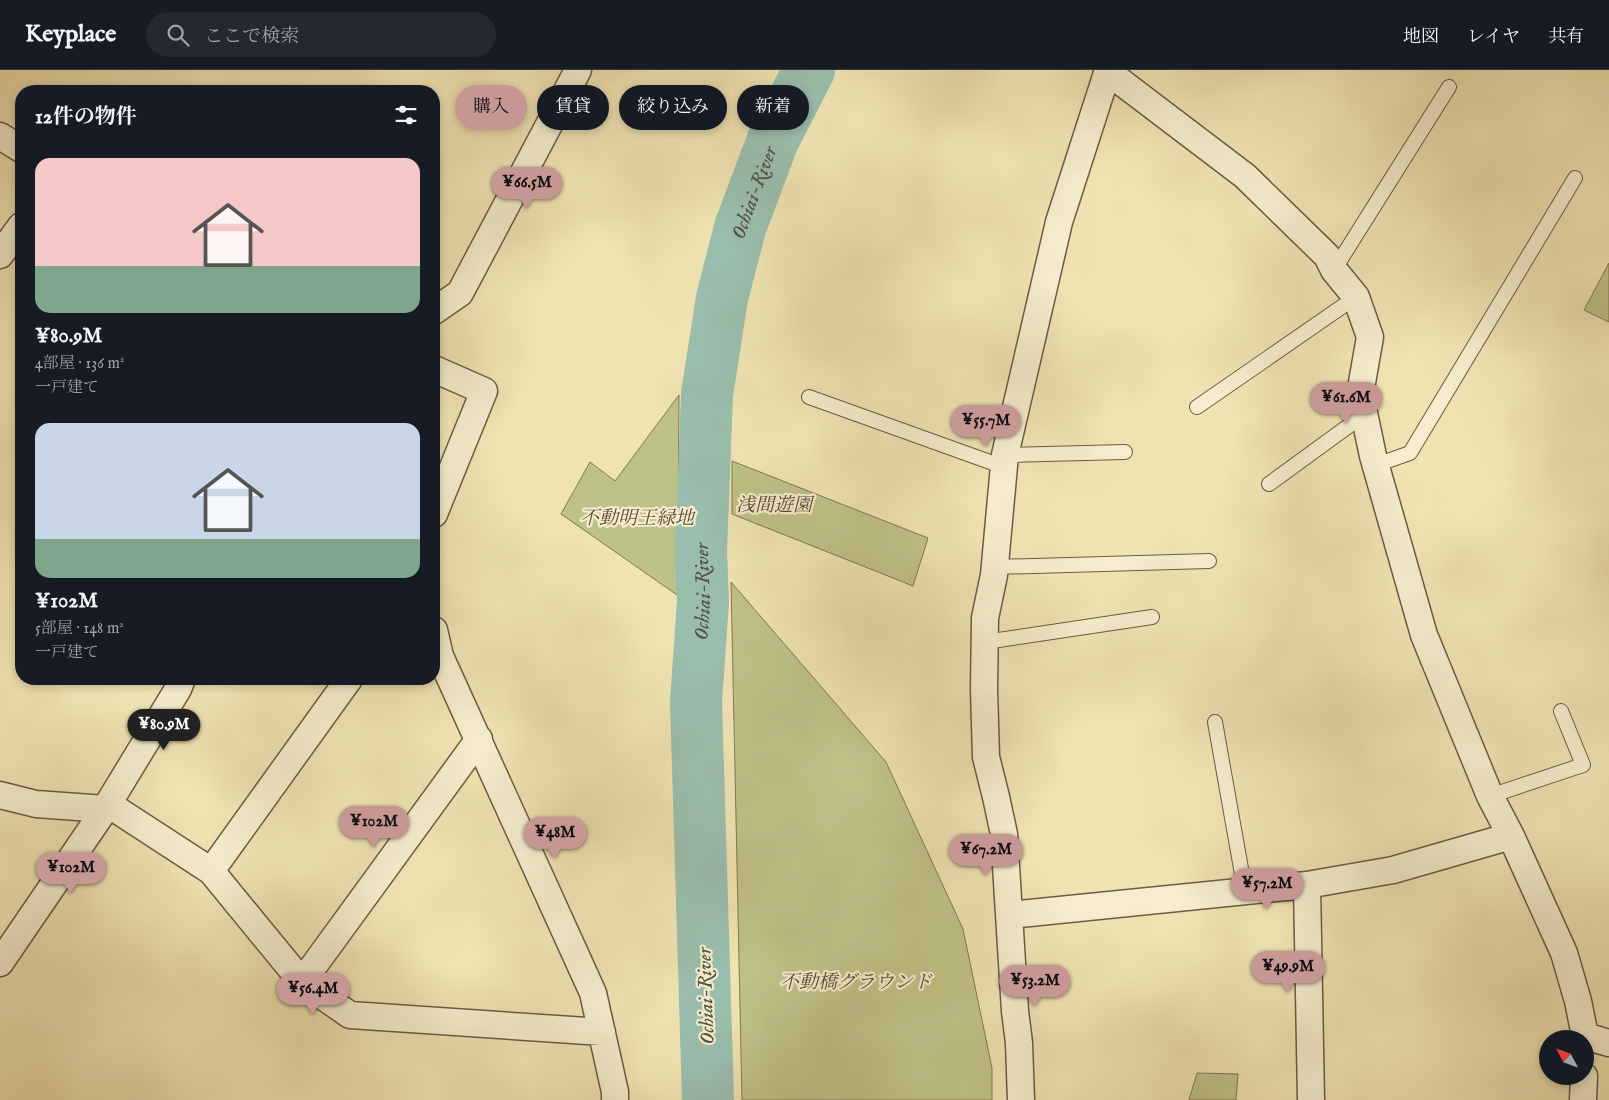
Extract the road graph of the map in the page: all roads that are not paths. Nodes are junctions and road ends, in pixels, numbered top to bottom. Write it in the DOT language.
graph roads {
  1 [pos="578,70"];
  2 [pos="1108,71"];
  3 [pos="1449,87"];
  4 [pos="0,136"];
  5 [pos="15,145"];
  6 [pos="1575,178"];
  7 [pos="15,234"];
  8 [pos="0,255"];
  9 [pos="1334,270"];
  10 [pos="1356,297"];
  11 [pos="440,308"];
  12 [pos="440,372"];
  13 [pos="809,398"];
  14 [pos="1197,407"];
  15 [pos="1365,414"];
  16 [pos="1125,452"];
  17 [pos="1005,461"];
  18 [pos="1376,465"];
  19 [pos="1269,484"];
  20 [pos="440,499"];
  21 [pos="1209,561"];
  22 [pos="995,567"];
  23 [pos="1152,617"];
  24 [pos="985,642"];
  25 [pos="440,656"];
  26 [pos="179,685"];
  27 [pos="345,685"];
  28 [pos="1561,711"];
  29 [pos="1215,722"];
  30 [pos="478,739"];
  31 [pos="0,795"];
  32 [pos="1490,796"];
  33 [pos="106,806"];
  34 [pos="1511,836"];
  35 [pos="211,871"];
  36 [pos="1307,885"];
  37 [pos="1245,892"];
  38 [pos="1010,915"];
  39 [pos="0,963"];
  40 [pos="302,982"];
  41 [pos="1589,1030"];
  42 [pos="602,1032"];
  43 [pos="1584,1085"];
  44 [pos="615,1100"];
  45 [pos="1021,1100"];
  46 [pos="1311,1100"];
  47 [pos="1583,1100"];
  1 -- 11 [label="street"];
  2 -- 9 [label="street"];
  2 -- 17 [label="street"];
  3 -- 9 [label="lane"];
  4 -- 5 [label="street"];
  6 -- 18 [label="lane"];
  7 -- 8 [label="street"];
  9 -- 10 [label="street"];
  10 -- 14 [label="lane"];
  10 -- 15 [label="street"];
  12 -- 20 [label="street"];
  13 -- 17 [label="lane"];
  15 -- 18 [label="street"];
  15 -- 19 [label="lane"];
  16 -- 17 [label="lane"];
  17 -- 22 [label="street"];
  18 -- 32 [label="street"];
  21 -- 22 [label="lane"];
  22 -- 24 [label="street"];
  23 -- 24 [label="lane"];
  24 -- 38 [label="street"];
  25 -- 30 [label="street"];
  26 -- 33 [label="street"];
  27 -- 35 [label="street"];
  28 -- 32 [label="lane"];
  29 -- 37 [label="lane"];
  30 -- 40 [label="street"];
  30 -- 42 [label="street"];
  31 -- 33 [label="street"];
  32 -- 34 [label="street"];
  33 -- 35 [label="street"];
  33 -- 39 [label="street"];
  34 -- 36 [label="street"];
  34 -- 41 [label="street"];
  35 -- 40 [label="street"];
  36 -- 37 [label="street"];
  36 -- 46 [label="street"];
  37 -- 38 [label="street"];
  38 -- 45 [label="street"];
  40 -- 42 [label="street"];
  42 -- 44 [label="street"];
  43 -- 47 [label="street"];
}
